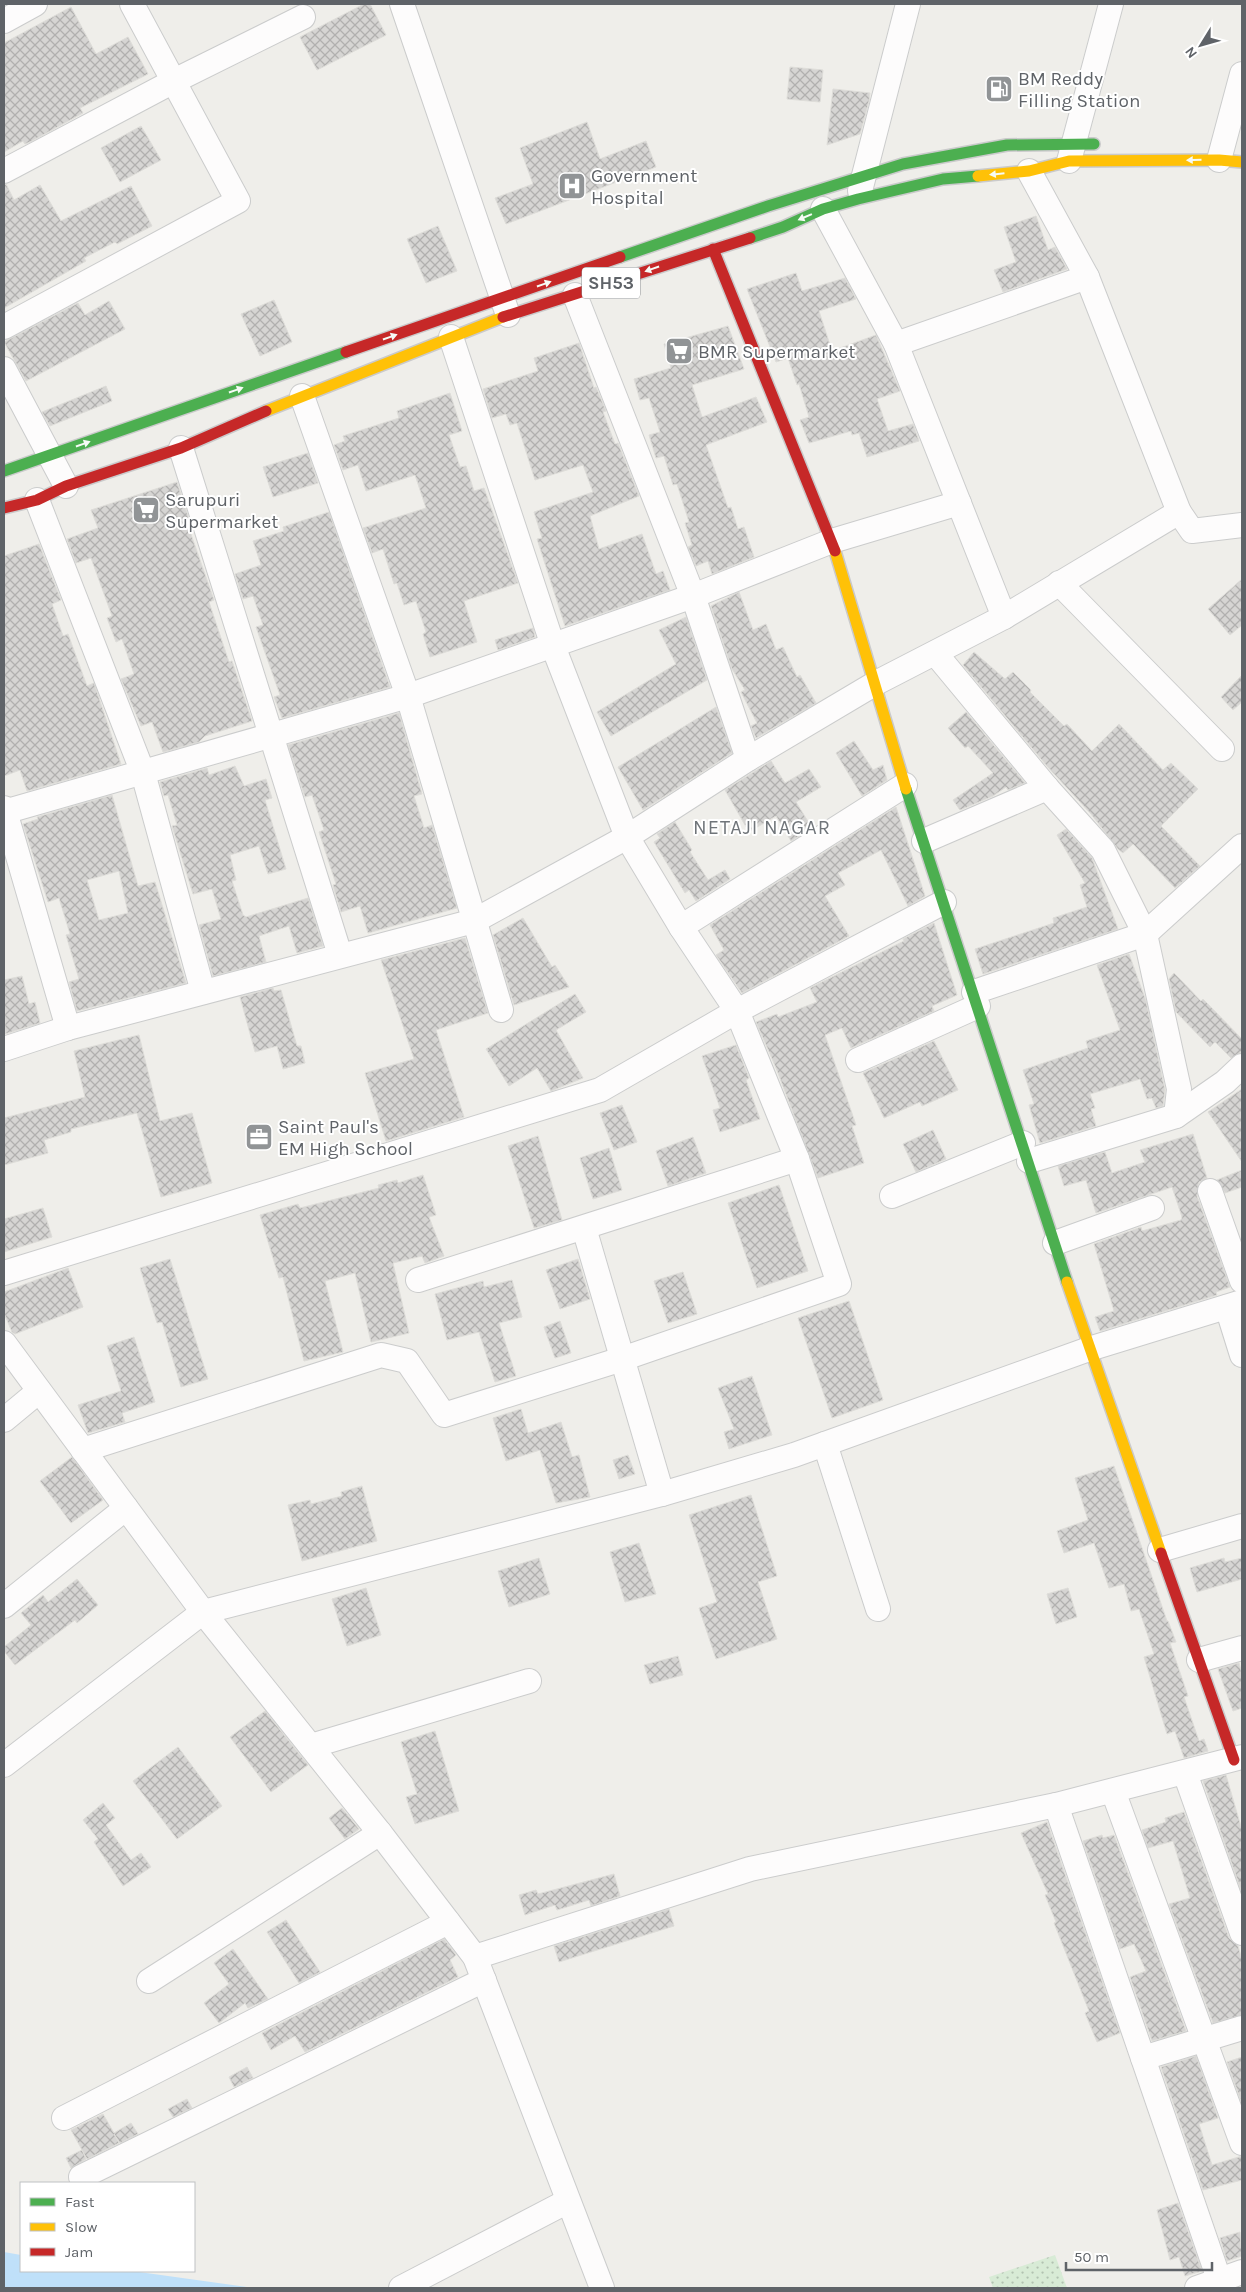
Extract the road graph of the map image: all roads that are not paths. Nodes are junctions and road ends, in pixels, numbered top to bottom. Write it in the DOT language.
graph roads {
  1 [pos="34,4"];
  2 [pos="132,4"];
  3 [pos="402,4"];
  4 [pos="908,4"];
  5 [pos="1111,4"];
  6 [pos="303,17"];
  7 [pos="4,20"];
  8 [pos="1242,74"];
  9 [pos="174,81"];
  10 [pos="1102,144"];
  11 [pos="1227,150"];
  12 [pos="1071,153"];
  13 [pos="1029,170"];
  14 [pos="4,171"];
  15 [pos="861,188"];
  16 [pos="823,209"];
  17 [pos="713,249"];
  18 [pos="1087,277"];
  19 [pos="575,295"];
  20 [pos="505,307"];
  21 [pos="4,327"];
  22 [pos="451,337"];
  23 [pos="896,344"];
  24 [pos="4,369"];
  25 [pos="302,396"];
  26 [pos="181,448"];
  27 [pos="49,455"];
  28 [pos="4,471"];
  29 [pos="66,486"];
  30 [pos="38,500"];
  31 [pos="959,503"];
  32 [pos="4,508"];
  33 [pos="1179,512"];
  34 [pos="1241,528"];
  35 [pos="832,541"];
  36 [pos="1059,583"];
  37 [pos="693,596"];
  38 [pos="1004,617"];
  39 [pos="553,646"];
  40 [pos="935,653"];
  41 [pos="876,683"];
  42 [pos="408,696"];
  43 [pos="270,736"];
  44 [pos="1222,749"];
  45 [pos="748,759"];
  46 [pos="143,772"];
  47 [pos="905,785"];
  48 [pos="1047,788"];
  49 [pos="4,811"];
  50 [pos="627,837"];
  51 [pos="924,840"];
  52 [pos="1242,846"];
  53 [pos="944,902"];
  54 [pos="474,921"];
  55 [pos="681,927"];
  56 [pos="1144,934"];
  57 [pos="340,955"];
  58 [pos="203,992"];
  59 [pos="976,999"];
  60 [pos="501,1010"];
  61 [pos="737,1011"];
  62 [pos="68,1028"];
  63 [pos="4,1049"];
  64 [pos="858,1060"];
  65 [pos="1242,1066"];
  66 [pos="1176,1116"];
  67 [pos="1026,1152"];
  68 [pos="797,1159"];
  69 [pos="1210,1191"];
  70 [pos="892,1196"];
  71 [pos="1152,1208"];
  72 [pos="584,1228"];
  73 [pos="1055,1243"];
  74 [pos="4,1273"];
  75 [pos="418,1280"];
  76 [pos="1242,1281"];
  77 [pos="1235,1304"];
  78 [pos="4,1343"];
  79 [pos="1089,1348"];
  80 [pos="1242,1355"];
  81 [pos="622,1359"];
  82 [pos="39,1391"];
  83 [pos="4,1420"];
  84 [pos="825,1444"];
  85 [pos="82,1450"];
  86 [pos="662,1494"];
  87 [pos="126,1508"];
  88 [pos="1242,1526"];
  89 [pos="1160,1550"];
  90 [pos="4,1606"];
  91 [pos="878,1609"];
  92 [pos="203,1612"];
  93 [pos="1242,1648"];
  94 [pos="1199,1660"];
  95 [pos="529,1681"];
  96 [pos="311,1746"];
  97 [pos="1238,1758"];
  98 [pos="4,1765"];
  99 [pos="1185,1773"];
  100 [pos="1113,1791"];
  101 [pos="1056,1805"];
  102 [pos="380,1833"];
  103 [pos="448,1922"];
  104 [pos="1242,1933"];
  105 [pos="475,1957"];
  106 [pos="484,1980"];
  107 [pos="149,1981"];
  108 [pos="1242,2028"];
  109 [pos="1204,2040"];
  110 [pos="1143,2058"];
  111 [pos="64,2118"];
  112 [pos="1242,2142"];
  113 [pos="82,2177"];
  114 [pos="568,2201"];
  115 [pos="1242,2272"];
  116 [pos="1220,2284"];
  117 [pos="401,2288"];
  118 [pos="602,2288"];
  119 [pos="1197,2288"];
  1 -- 7 [label="street"];
  2 -- 9 [label="street"];
  3 -- 20 [label="street"];
  4 -- 15 [label="street"];
  5 -- 12 [label="street"];
  6 -- 9 [label="street"];
  8 -- 11 [label="street"];
  9 -- 14 [label="street"];
  9 -- 21 [label="street"];
  10 -- 12 [label="main road, SH53"];
  11 -- 12 [label="main road, SH53, one-way"];
  12 -- 13 [label="main road, SH53"];
  12 -- 15 [label="main road, SH53"];
  13 -- 15 [label="main road, SH53, one-way"];
  13 -- 18 [label="street"];
  15 -- 16 [label="main road, SH53"];
  20 -- 15 [label="main road, SH53, one-way"];
  16 -- 17 [label="main road, SH53, one-way"];
  16 -- 23 [label="street"];
  17 -- 19 [label="main road, SH53, one-way"];
  17 -- 35 [label="main road"];
  18 -- 23 [label="street"];
  18 -- 33 [label="street"];
  19 -- 20 [label="main road, SH53"];
  19 -- 37 [label="street"];
  20 -- 22 [label="main road, SH53"];
  27 -- 20 [label="main road, SH53, one-way"];
  22 -- 25 [label="main road, SH53"];
  22 -- 39 [label="street"];
  23 -- 31 [label="street"];
  24 -- 27 [label="street"];
  25 -- 26 [label="main road, SH53"];
  25 -- 42 [label="street"];
  26 -- 29 [label="main road, SH53"];
  26 -- 43 [label="street"];
  27 -- 28 [label="main road, SH53"];
  27 -- 29 [label="street"];
  29 -- 30 [label="main road, SH53"];
  30 -- 32 [label="main road, SH53"];
  30 -- 46 [label="street"];
  31 -- 35 [label="street"];
  31 -- 38 [label="street"];
  33 -- 34 [label="street"];
  33 -- 36 [label="street"];
  35 -- 37 [label="street"];
  35 -- 41 [label="main road"];
  36 -- 38 [label="street"];
  36 -- 44 [label="street"];
  37 -- 39 [label="street"];
  37 -- 45 [label="street"];
  38 -- 40 [label="street"];
  39 -- 42 [label="street"];
  39 -- 50 [label="street"];
  40 -- 41 [label="street"];
  40 -- 48 [label="street"];
  41 -- 45 [label="street"];
  41 -- 47 [label="main road"];
  42 -- 43 [label="street"];
  42 -- 54 [label="street"];
  43 -- 46 [label="street"];
  43 -- 57 [label="street"];
  45 -- 50 [label="street"];
  46 -- 49 [label="street"];
  46 -- 58 [label="street"];
  47 -- 51 [label="main road"];
  47 -- 55 [label="street"];
  48 -- 51 [label="street"];
  48 -- 56 [label="street"];
  49 -- 62 [label="street"];
  50 -- 54 [label="street"];
  50 -- 55 [label="street"];
  51 -- 53 [label="main road"];
  52 -- 56 [label="street"];
  53 -- 59 [label="main road"];
  53 -- 61 [label="street"];
  54 -- 57 [label="street"];
  54 -- 60 [label="street"];
  55 -- 61 [label="street"];
  56 -- 59 [label="street"];
  56 -- 66 [label="street"];
  57 -- 58 [label="street"];
  58 -- 62 [label="street"];
  59 -- 64 [label="street"];
  59 -- 67 [label="main road"];
  61 -- 68 [label="street"];
  61 -- 74 [label="street"];
  62 -- 63 [label="street"];
  65 -- 66 [label="street"];
  66 -- 67 [label="street"];
  67 -- 70 [label="street"];
  67 -- 73 [label="main road"];
  68 -- 72 [label="street"];
  68 -- 81 [label="street"];
  69 -- 76 [label="street"];
  71 -- 73 [label="street"];
  72 -- 75 [label="street"];
  72 -- 81 [label="street"];
  73 -- 79 [label="main road"];
  77 -- 79 [label="street"];
  77 -- 80 [label="street"];
  78 -- 82 [label="street"];
  79 -- 84 [label="street"];
  79 -- 89 [label="main road"];
  81 -- 85 [label="street"];
  81 -- 86 [label="street"];
  82 -- 83 [label="street"];
  82 -- 85 [label="street"];
  84 -- 86 [label="street"];
  84 -- 91 [label="street"];
  85 -- 87 [label="street"];
  86 -- 92 [label="street"];
  87 -- 90 [label="street"];
  87 -- 92 [label="street"];
  88 -- 89 [label="street"];
  89 -- 94 [label="main road"];
  92 -- 96 [label="street"];
  92 -- 98 [label="street"];
  93 -- 94 [label="street"];
  94 -- 97 [label="main road"];
  95 -- 96 [label="street"];
  96 -- 102 [label="street"];
  97 -- 99 [label="street"];
  99 -- 100 [label="street"];
  99 -- 104 [label="street"];
  100 -- 101 [label="street"];
  100 -- 109 [label="street"];
  101 -- 105 [label="street"];
  101 -- 110 [label="street"];
  102 -- 103 [label="street"];
  102 -- 107 [label="street"];
  103 -- 105 [label="street"];
  103 -- 111 [label="street"];
  105 -- 106 [label="street"];
  106 -- 113 [label="street"];
  106 -- 114 [label="street"];
  108 -- 109 [label="street"];
  109 -- 110 [label="street"];
  109 -- 112 [label="street"];
  110 -- 116 [label="street"];
  114 -- 117 [label="street"];
  114 -- 118 [label="street"];
  115 -- 116 [label="street"];
  116 -- 119 [label="street"];
}
